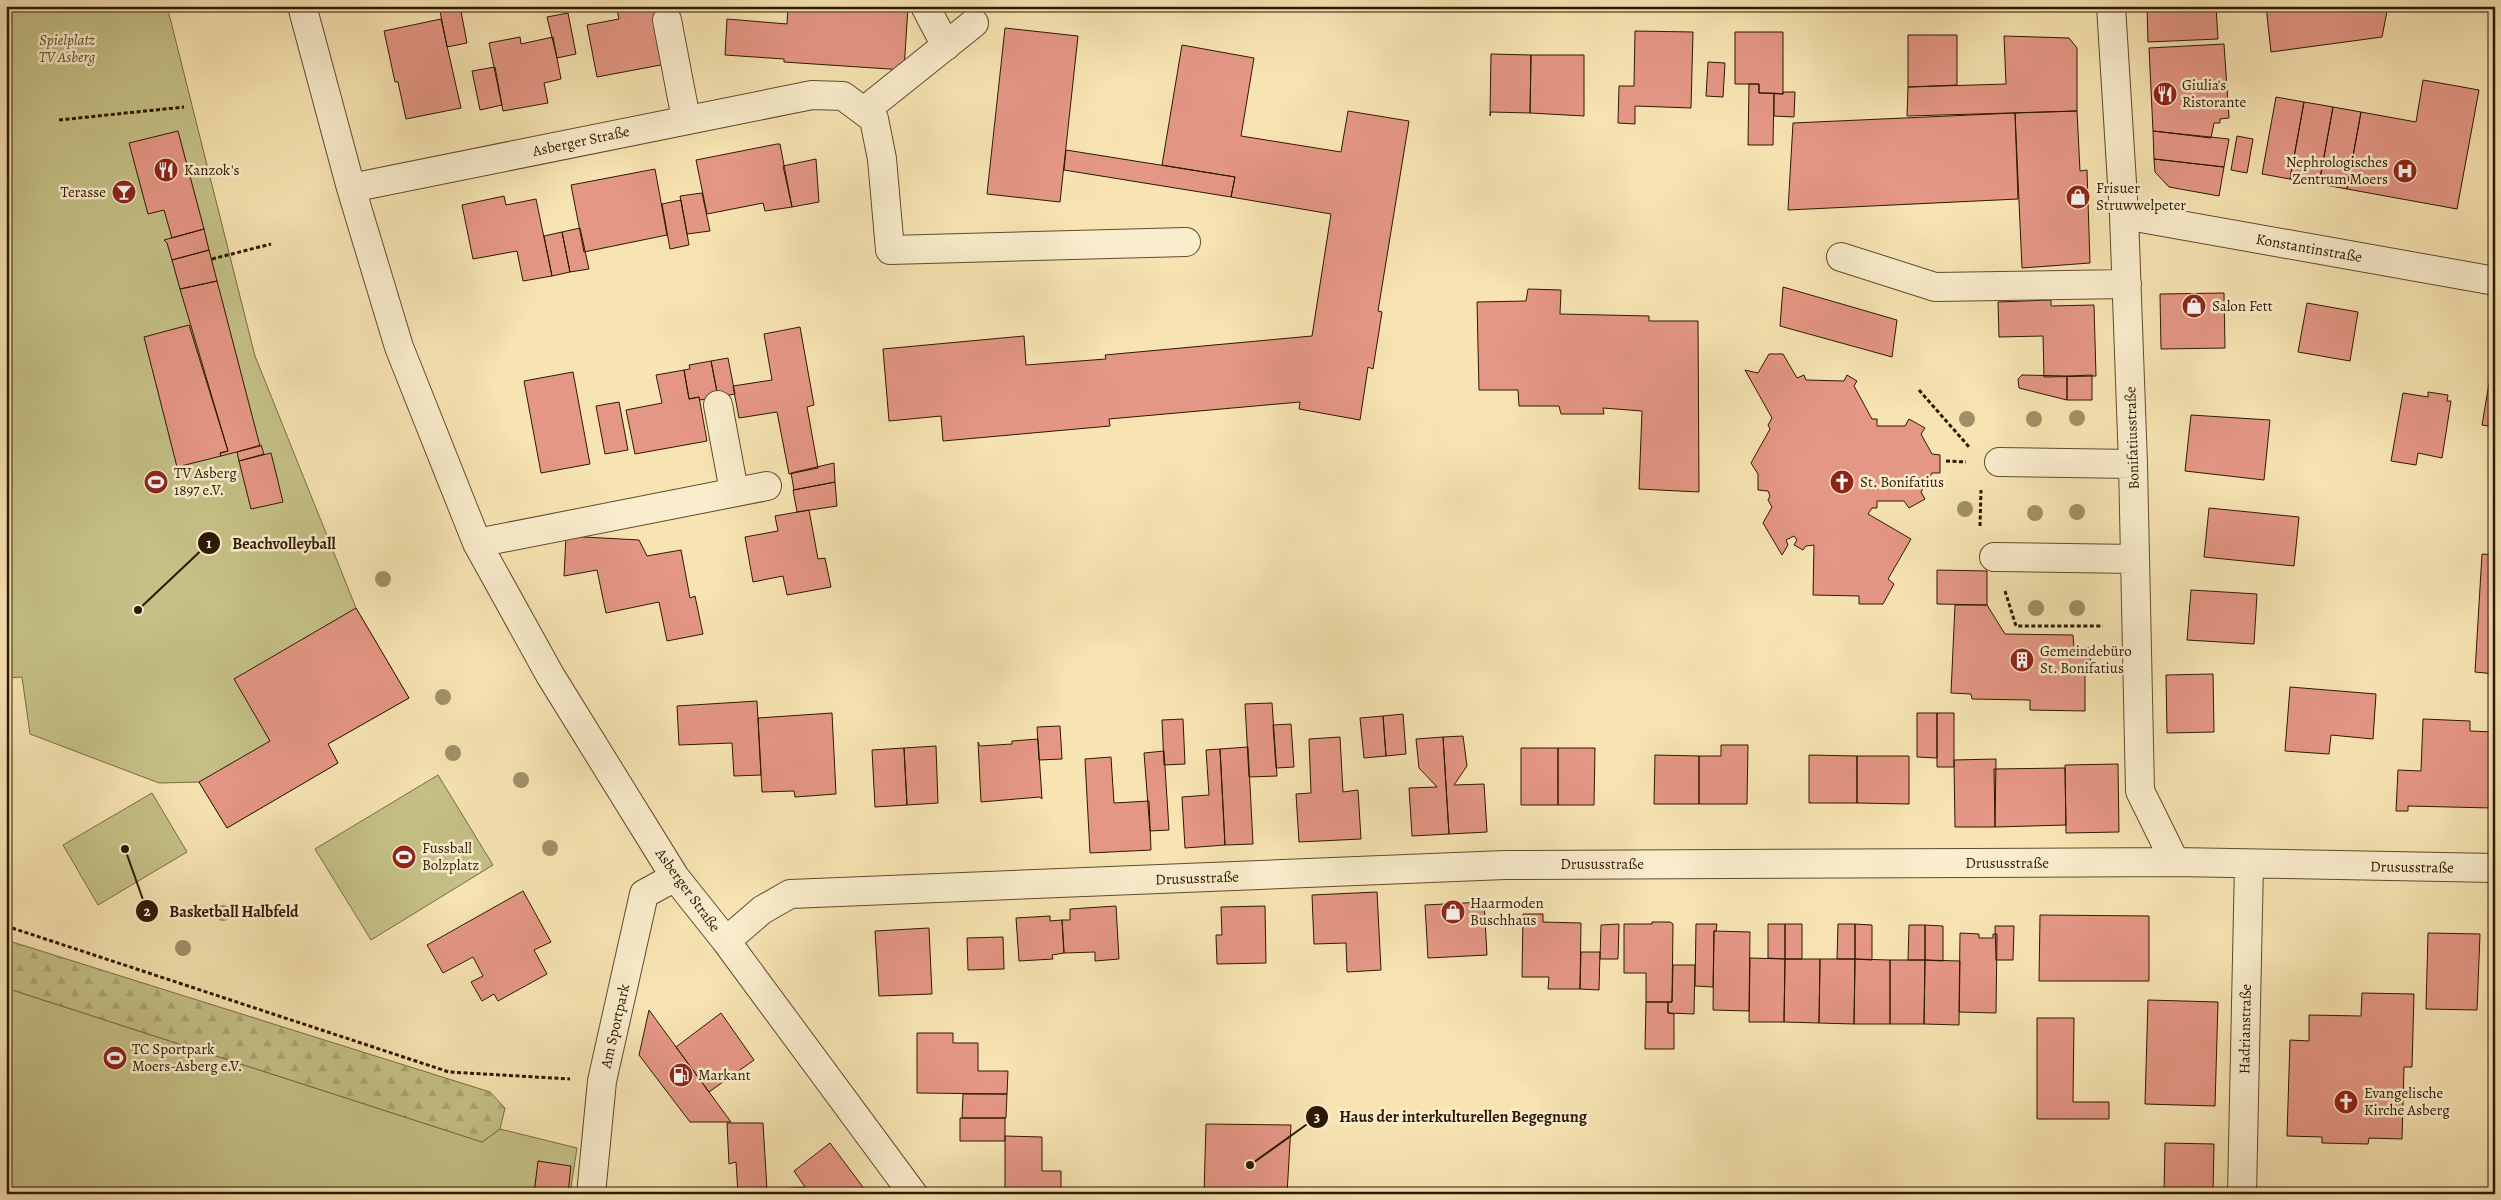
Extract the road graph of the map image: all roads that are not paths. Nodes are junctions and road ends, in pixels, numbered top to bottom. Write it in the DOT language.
graph roads {
  1 [pos="302,6"];
  2 [pos="925,6"];
  3 [pos="2111,6"];
  4 [pos="667,20"];
  5 [pos="974,23"];
  6 [pos="946,46"];
  7 [pos="864,112"];
  8 [pos="686,119"];
  9 [pos="351,188"];
  10 [pos="2124,215"];
  11 [pos="1186,242"];
  12 [pos="1841,257"];
  13 [pos="2495,281"];
  14 [pos="2127,284"];
  15 [pos="718,405"];
  16 [pos="1999,462"];
  17 [pos="2134,464"];
  18 [pos="766,486"];
  19 [pos="734,491"];
  20 [pos="478,543"];
  21 [pos="1994,557"];
  22 [pos="2135,559"];
  23 [pos="2175,862"];
  24 [pos="2249,864"];
  25 [pos="2495,868"];
  26 [pos="675,877"];
  27 [pos="726,941"];
  28 [pos="591,1194"];
  29 [pos="913,1194"];
  30 [pos="2242,1194"];
  1 -- 9 [label="street, Asberger Straße"];
  2 -- 6 [label="street"];
  3 -- 10 [label="street, Bonifatiusstraße"];
  4 -- 8 [label="street"];
  5 -- 6 [label="street"];
  6 -- 7 [label="street"];
  7 -- 8 [label="street, Asberger Straße"];
  7 -- 11 [label="street"];
  8 -- 9 [label="street, Asberger Straße"];
  9 -- 20 [label="street, Asberger Straße"];
  10 -- 13 [label="street, Konstantinstraße"];
  10 -- 14 [label="street, Bonifatiusstraße"];
  12 -- 14 [label="street"];
  14 -- 17 [label="street, Bonifatiusstraße"];
  15 -- 19 [label="street"];
  16 -- 17 [label="street"];
  17 -- 22 [label="street, Bonifatiusstraße"];
  18 -- 19 [label="street"];
  19 -- 20 [label="street"];
  20 -- 26 [label="street, Asberger Straße"];
  21 -- 22 [label="street"];
  22 -- 23 [label="street, Bonifatiusstraße"];
  23 -- 24 [label="street, Drususstraße"];
  23 -- 27 [label="street, Drususstraße"];
  24 -- 25 [label="street, Drususstraße"];
  24 -- 30 [label="street, Hadrianstraße"];
  26 -- 27 [label="street, Asberger Straße"];
  26 -- 28 [label="street, Am Sportpark"];
  27 -- 29 [label="street, Asberger Straße"];
}
